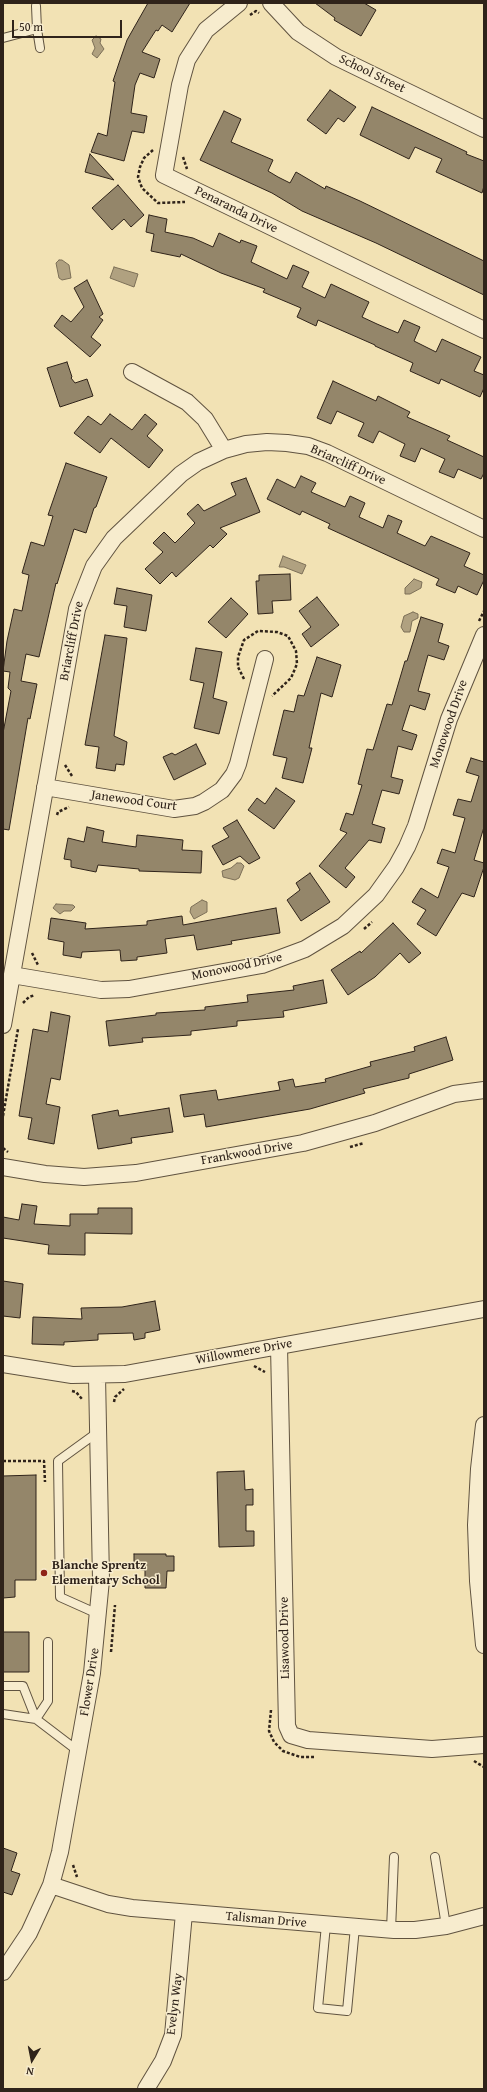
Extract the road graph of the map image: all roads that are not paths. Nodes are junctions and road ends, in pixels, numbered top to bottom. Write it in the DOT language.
graph roads {
  1 [pos="239,3"];
  2 [pos="271,3"];
  3 [pos="36,6"];
  4 [pos="37,29"];
  5 [pos="3,38"];
  6 [pos="40,48"];
  7 [pos="484,129"];
  8 [pos="484,330"];
  9 [pos="132,372"];
  10 [pos="224,450"];
  11 [pos="484,529"];
  12 [pos="481,629"];
  13 [pos="265,658"];
  14 [pos="45,787"];
  15 [pos="12,975"];
  16 [pos="11,1025"];
  17 [pos="484,1090"];
  18 [pos="8,1161"];
  19 [pos="484,1309"];
  20 [pos="279,1346"];
  21 [pos="3,1364"];
  22 [pos="98,1376"];
  23 [pos="484,1425"];
  24 [pos="98,1432"];
  25 [pos="98,1614"];
  26 [pos="48,1642"];
  27 [pos="484,1645"];
  28 [pos="3,1686"];
  29 [pos="3,1714"];
  30 [pos="36,1719"];
  31 [pos="484,1745"];
  32 [pos="78,1751"];
  33 [pos="394,1857"];
  34 [pos="435,1857"];
  35 [pos="51,1885"];
  36 [pos="184,1913"];
  37 [pos="484,1916"];
  38 [pos="326,1925"];
  39 [pos="446,1926"];
  40 [pos="355,1927"];
  41 [pos="391,1930"];
  42 [pos="3,1972"];
  43 [pos="146,2089"];
  1 -- 8 [label="street, Penaranda Drive"];
  2 -- 7 [label="street, School Street"];
  3 -- 4 [label="lane"];
  4 -- 5 [label="lane"];
  4 -- 6 [label="lane"];
  9 -- 10 [label="street"];
  10 -- 11 [label="street, Briarcliff Drive"];
  10 -- 14 [label="street, Briarcliff Drive"];
  12 -- 15 [label="street, Monowood Drive"];
  13 -- 14 [label="street, Janewood Court"];
  14 -- 15 [label="street, Briarcliff Drive"];
  15 -- 16 [label="street, Briarcliff Drive"];
  17 -- 18 [label="street, Frankwood Drive"];
  19 -- 20 [label="street, Willowmere Drive"];
  20 -- 22 [label="street, Willowmere Drive"];
  20 -- 31 [label="street, Lisawood Drive"];
  21 -- 22 [label="street, Willowmere Drive"];
  22 -- 24 [label="street, Flower Drive"];
  23 -- 27 [label="street"];
  24 -- 25 [label="street, Flower Drive"];
  24 -- 25 [label="lane"];
  25 -- 32 [label="street, Flower Drive"];
  26 -- 30 [label="lane"];
  28 -- 30 [label="lane"];
  29 -- 30 [label="lane"];
  30 -- 32 [label="lane"];
  32 -- 35 [label="street, Flower Drive"];
  33 -- 41 [label="lane"];
  34 -- 39 [label="lane"];
  35 -- 36 [label="street, Talisman Drive"];
  35 -- 42 [label="street, Flower Drive"];
  36 -- 38 [label="street, Talisman Drive"];
  36 -- 43 [label="street, Evelyn Way"];
  37 -- 39 [label="street, Talisman Drive"];
  38 -- 40 [label="street, Talisman Drive"];
  38 -- 40 [label="lane"];
  39 -- 41 [label="street, Talisman Drive"];
  40 -- 41 [label="street, Talisman Drive"];
}
